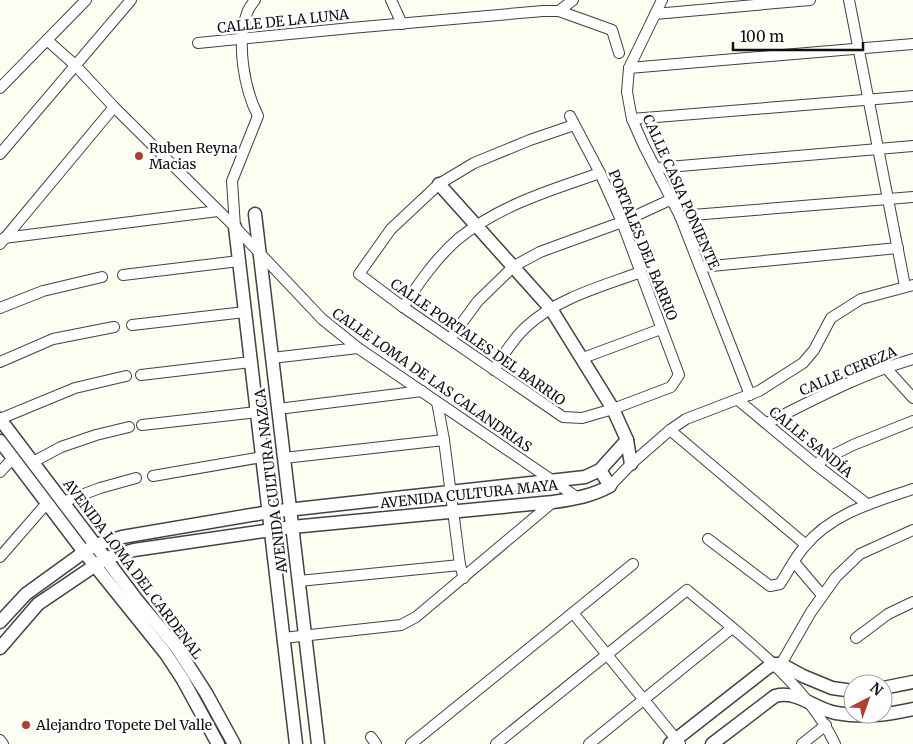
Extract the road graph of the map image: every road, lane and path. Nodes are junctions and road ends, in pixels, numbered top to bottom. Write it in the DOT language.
graph roads {
  1 [pos="86,0"];
  2 [pos="130,0"];
  3 [pos="255,0"];
  4 [pos="391,0"];
  5 [pos="573,0"];
  6 [pos="662,0"];
  7 [pos="810,0"];
  8 [pos="849,0"];
  9 [pos="559,11"];
  10 [pos="655,14"];
  11 [pos="402,24"];
  12 [pos="241,39"];
  13 [pos="47,40"];
  14 [pos="198,43"];
  15 [pos="913,44"];
  16 [pos="859,50"];
  17 [pos="619,53"];
  18 [pos="76,65"];
  19 [pos="629,68"];
  20 [pos="0,88"];
  21 [pos="913,96"];
  22 [pos="869,100"];
  23 [pos="114,107"];
  24 [pos="632,119"];
  25 [pos="913,146"];
  26 [pos="879,149"];
  27 [pos="0,154"];
  28 [pos="656,168"];
  29 [pos="600,173"];
  30 [pos="440,184"];
  31 [pos="913,197"];
  32 [pos="672,199"];
  33 [pos="888,199"];
  34 [pos="218,211"];
  35 [pos="255,214"];
  36 [pos="680,216"];
  37 [pos="622,222"];
  38 [pos="477,226"];
  39 [pos="235,227"];
  40 [pos="2,241"];
  41 [pos="898,248"];
  42 [pos="259,254"];
  43 [pos="239,261"];
  44 [pos="514,266"];
  45 [pos="701,267"];
  46 [pos="641,272"];
  47 [pos="123,275"];
  48 [pos="102,278"];
  49 [pos="909,286"];
  50 [pos="403,307"];
  51 [pos="0,308"];
  52 [pos="551,309"];
  53 [pos="245,312"];
  54 [pos="132,324"];
  55 [pos="114,327"];
  56 [pos="661,329"];
  57 [pos="450,339"];
  58 [pos="358,348"];
  59 [pos="272,358"];
  60 [pos="583,358"];
  61 [pos="913,359"];
  62 [pos="0,362"];
  63 [pos="251,362"];
  64 [pos="885,367"];
  65 [pos="494,370"];
  66 [pos="141,375"];
  67 [pos="126,376"];
  68 [pos="671,387"];
  69 [pos="422,391"];
  70 [pos="750,395"];
  71 [pos="913,398"];
  72 [pos="738,400"];
  73 [pos="438,402"];
  74 [pos="278,409"];
  75 [pos="613,409"];
  76 [pos="257,412"];
  77 [pos="0,419"];
  78 [pos="913,421"];
  79 [pos="767,423"];
  80 [pos="142,425"];
  81 [pos="129,427"];
  82 [pos="670,430"];
  83 [pos="444,440"];
  84 [pos="627,440"];
  85 [pos="0,441"];
  86 [pos="262,457"];
  87 [pos="13,458"];
  88 [pos="284,458"];
  89 [pos="33,462"];
  90 [pos="631,464"];
  91 [pos="815,464"];
  92 [pos="600,470"];
  93 [pos="0,472"];
  94 [pos="153,476"];
  95 [pos="136,478"];
  96 [pos="552,480"];
  97 [pos="610,486"];
  98 [pos="913,489"];
  99 [pos="451,492"];
  100 [pos="578,498"];
  101 [pos="64,502"];
  102 [pos="553,502"];
  103 [pos="47,503"];
  104 [pos="867,504"];
  105 [pos="290,510"];
  106 [pos="453,511"];
  107 [pos="269,512"];
  108 [pos="292,527"];
  109 [pos="271,529"];
  110 [pos="913,530"];
  111 [pos="708,539"];
  112 [pos="96,545"];
  113 [pos="806,545"];
  114 [pos="84,552"];
  115 [pos="0,557"];
  116 [pos="106,558"];
  117 [pos="794,562"];
  118 [pos="633,564"];
  119 [pos="94,565"];
  120 [pos="460,565"];
  121 [pos="464,578"];
  122 [pos="298,581"];
  123 [pos="822,595"];
  124 [pos="913,602"];
  125 [pos="573,613"];
  126 [pos="0,622"];
  127 [pos="732,628"];
  128 [pos="305,636"];
  129 [pos="284,638"];
  130 [pos="856,638"];
  131 [pos="0,648"];
  132 [pos="171,651"];
  133 [pos="607,655"];
  134 [pos="778,664"];
  135 [pos="188,677"];
  136 [pos="913,682"];
  137 [pos="893,686"];
  138 [pos="843,690"];
  139 [pos="644,699"];
  140 [pos="805,700"];
  141 [pos="913,709"];
  142 [pos="826,725"];
  143 [pos="0,740"];
  144 [pos="675,742"];
  145 [pos="3,744"];
  146 [pos="218,744"];
  147 [pos="234,744"];
  148 [pos="296,744"];
  149 [pos="318,744"];
  150 [pos="412,744"];
  151 [pos="496,744"];
  152 [pos="588,744"];
  153 [pos="712,744"];
  154 [pos="802,744"];
  155 [pos="835,744"];
  1 -- 13 [label="street"];
  2 -- 18 [label="street"];
  3 -- 12 [label="street"];
  4 -- 11 [label="street"];
  5 -- 9 [label="street"];
  6 -- 10 [label="street, CALLE CASIA PONIENTE"];
  7 -- 10 [label="street"];
  8 -- 16 [label="street"];
  9 -- 11 [label="street, CALLE DE LA LUNA"];
  9 -- 17 [label="street, CALLE DE LA LUNA"];
  10 -- 19 [label="street, CALLE CASIA PONIENTE"];
  11 -- 12 [label="street, CALLE DE LA LUNA"];
  12 -- 14 [label="street, CALLE DE LA LUNA"];
  12 -- 39 [label="street"];
  13 -- 18 [label="street, CALLE LOMA DE LAS CALANDRIAS"];
  13 -- 20 [label="street"];
  15 -- 16 [label="street"];
  16 -- 19 [label="street"];
  16 -- 22 [label="street"];
  18 -- 23 [label="street, CALLE LOMA DE LAS CALANDRIAS"];
  18 -- 27 [label="street"];
  19 -- 24 [label="street, CALLE CASIA PONIENTE"];
  21 -- 22 [label="street"];
  22 -- 24 [label="street"];
  22 -- 26 [label="street"];
  23 -- 34 [label="street, CALLE LOMA DE LAS CALANDRIAS"];
  23 -- 40 [label="street"];
  24 -- 28 [label="street, CALLE CASIA PONIENTE"];
  25 -- 26 [label="street"];
  26 -- 28 [label="street"];
  26 -- 33 [label="street"];
  28 -- 32 [label="street, CALLE CASIA PONIENTE"];
  29 -- 30 [label="street, PORTALES DEL BARRIO"];
  29 -- 37 [label="street, PORTALES DEL BARRIO"];
  29 -- 38 [label="street"];
  30 -- 38 [label="street"];
  30 -- 50 [label="street, CALLE PORTALES DEL BARRIO"];
  31 -- 33 [label="street"];
  32 -- 36 [label="street, CALLE CASIA PONIENTE"];
  32 -- 37 [label="street"];
  33 -- 36 [label="street"];
  33 -- 41 [label="street"];
  34 -- 39 [label="street, CALLE LOMA DE LAS CALANDRIAS"];
  34 -- 40 [label="street"];
  35 -- 42 [label="street, AVENIDA CULTURA NAZCA"];
  36 -- 45 [label="street, CALLE CASIA PONIENTE"];
  37 -- 44 [label="street"];
  37 -- 46 [label="street, PORTALES DEL BARRIO"];
  38 -- 44 [label="street"];
  38 -- 50 [label="street"];
  39 -- 42 [label="street, CALLE LOMA DE LAS CALANDRIAS"];
  39 -- 43 [label="street, AVENIDA CULTURA NAZCA"];
  41 -- 45 [label="street"];
  41 -- 49 [label="street"];
  42 -- 58 [label="street, CALLE LOMA DE LAS CALANDRIAS"];
  42 -- 59 [label="street, AVENIDA CULTURA NAZCA"];
  43 -- 47 [label="street"];
  43 -- 53 [label="street, AVENIDA CULTURA NAZCA"];
  44 -- 52 [label="street"];
  44 -- 57 [label="street"];
  45 -- 70 [label="street, CALLE CASIA PONIENTE"];
  46 -- 52 [label="street"];
  46 -- 56 [label="street, PORTALES DEL BARRIO"];
  48 -- 51 [label="street"];
  49 -- 70 [label="street, AVENIDA CULTURA MAYA"];
  50 -- 57 [label="street, CALLE PORTALES DEL BARRIO"];
  52 -- 60 [label="street"];
  52 -- 65 [label="street"];
  53 -- 54 [label="street"];
  53 -- 63 [label="street, AVENIDA CULTURA NAZCA"];
  55 -- 62 [label="street"];
  56 -- 60 [label="street"];
  56 -- 68 [label="street, PORTALES DEL BARRIO"];
  57 -- 65 [label="street, CALLE PORTALES DEL BARRIO"];
  58 -- 59 [label="street"];
  58 -- 69 [label="street, CALLE LOMA DE LAS CALANDRIAS"];
  59 -- 74 [label="street, AVENIDA CULTURA NAZCA"];
  60 -- 75 [label="street"];
  61 -- 64 [label="street, CALLE CEREZA"];
  63 -- 66 [label="street"];
  63 -- 76 [label="street, AVENIDA CULTURA NAZCA"];
  64 -- 71 [label="street"];
  64 -- 79 [label="street, CALLE CEREZA"];
  65 -- 75 [label="street, CALLE PORTALES DEL BARRIO"];
  67 -- 77 [label="street"];
  68 -- 75 [label="street, CALLE PORTALES DEL BARRIO"];
  69 -- 73 [label="street, CALLE LOMA DE LAS CALANDRIAS"];
  69 -- 74 [label="street"];
  70 -- 72 [label="street, AVENIDA CULTURA MAYA"];
  72 -- 79 [label="street, CALLE SANDÍA"];
  72 -- 82 [label="street, AVENIDA CULTURA MAYA"];
  73 -- 83 [label="street"];
  73 -- 96 [label="street, CALLE LOMA DE LAS CALANDRIAS"];
  74 -- 88 [label="street, AVENIDA CULTURA NAZCA"];
  75 -- 84 [label="street"];
  76 -- 80 [label="street"];
  76 -- 86 [label="street, AVENIDA CULTURA NAZCA"];
  77 -- 89 [label="street, AVENIDA LOMA DEL CARDENAL"];
  78 -- 91 [label="street"];
  79 -- 91 [label="street, CALLE SANDÍA"];
  81 -- 89 [label="street"];
  82 -- 90 [label="street, AVENIDA CULTURA MAYA"];
  82 -- 113 [label="street"];
  83 -- 88 [label="street"];
  83 -- 99 [label="street"];
  84 -- 90 [label="street"];
  84 -- 92 [label="street, AVENIDA CULTURA MAYA"];
  85 -- 87 [label="street, AVENIDA LOMA DEL CARDENAL"];
  86 -- 94 [label="street"];
  86 -- 107 [label="street, AVENIDA CULTURA NAZCA"];
  87 -- 93 [label="street"];
  87 -- 103 [label="street, AVENIDA LOMA DEL CARDENAL"];
  88 -- 105 [label="street, AVENIDA CULTURA NAZCA"];
  89 -- 101 [label="street, AVENIDA LOMA DEL CARDENAL"];
  90 -- 97 [label="street, AVENIDA CULTURA MAYA"];
  91 -- 104 [label="street, CALLE SANDÍA"];
  92 -- 96 [label="street, AVENIDA CULTURA MAYA"];
  92 -- 97 [label="street"];
  95 -- 101 [label="street"];
  96 -- 99 [label="street, AVENIDA CULTURA MAYA"];
  96 -- 100 [label="street, CALLE LOMA DE LAS CALANDRIAS"];
  97 -- 100 [label="street, AVENIDA CULTURA MAYA"];
  98 -- 104 [label="street"];
  99 -- 105 [label="street, AVENIDA CULTURA MAYA"];
  99 -- 106 [label="street"];
  100 -- 102 [label="street, AVENIDA CULTURA MAYA"];
  101 -- 112 [label="street, AVENIDA LOMA DEL CARDENAL"];
  102 -- 106 [label="street, AVENIDA CULTURA MAYA"];
  102 -- 121 [label="street"];
  103 -- 114 [label="street, AVENIDA LOMA DEL CARDENAL"];
  103 -- 115 [label="street"];
  104 -- 113 [label="street"];
  105 -- 107 [label="street, AVENIDA CULTURA MAYA"];
  105 -- 108 [label="street, AVENIDA CULTURA NAZCA"];
  106 -- 108 [label="street, AVENIDA CULTURA MAYA"];
  106 -- 120 [label="street"];
  107 -- 109 [label="street, AVENIDA CULTURA NAZCA"];
  107 -- 112 [label="street, AVENIDA CULTURA MAYA"];
  108 -- 109 [label="street, AVENIDA CULTURA MAYA"];
  108 -- 122 [label="street, AVENIDA CULTURA NAZCA"];
  109 -- 116 [label="street, AVENIDA CULTURA MAYA"];
  109 -- 129 [label="street, AVENIDA CULTURA NAZCA"];
  110 -- 123 [label="street"];
  111 -- 117 [label="street"];
  112 -- 114 [label="street, AVENIDA CULTURA MAYA"];
  112 -- 116 [label="street, AVENIDA LOMA DEL CARDENAL"];
  113 -- 117 [label="street"];
  114 -- 119 [label="street, AVENIDA LOMA DEL CARDENAL"];
  114 -- 126 [label="street, AVENIDA CULTURA MAYA"];
  116 -- 119 [label="street, AVENIDA CULTURA MAYA"];
  116 -- 132 [label="street, AVENIDA LOMA DEL CARDENAL"];
  117 -- 123 [label="street"];
  118 -- 125 [label="street"];
  119 -- 131 [label="street, AVENIDA CULTURA MAYA"];
  119 -- 132 [label="street, AVENIDA LOMA DEL CARDENAL"];
  120 -- 121 [label="street"];
  120 -- 122 [label="street"];
  121 -- 128 [label="street"];
  122 -- 128 [label="street, AVENIDA CULTURA NAZCA"];
  123 -- 134 [label="street"];
  124 -- 130 [label="street"];
  125 -- 133 [label="street"];
  125 -- 150 [label="street"];
  127 -- 133 [label="street"];
  127 -- 134 [label="street"];
  127 -- 139 [label="street"];
  128 -- 129 [label="street"];
  128 -- 149 [label="street, AVENIDA CULTURA NAZCA"];
  129 -- 148 [label="street, AVENIDA CULTURA NAZCA"];
  132 -- 135 [label="street, AVENIDA LOMA DEL CARDENAL"];
  133 -- 139 [label="street"];
  133 -- 151 [label="street"];
  134 -- 138 [label="street"];
  134 -- 140 [label="street"];
  134 -- 144 [label="street"];
  135 -- 146 [label="street, AVENIDA LOMA DEL CARDENAL"];
  135 -- 147 [label="street, AVENIDA LOMA DEL CARDENAL"];
  136 -- 137 [label="street"];
  139 -- 144 [label="street"];
  139 -- 152 [label="street"];
  140 -- 141 [label="street"];
  140 -- 142 [label="street"];
  140 -- 153 [label="street"];
  142 -- 154 [label="street"];
  142 -- 155 [label="street"];
  143 -- 145 [label="street"];
}
